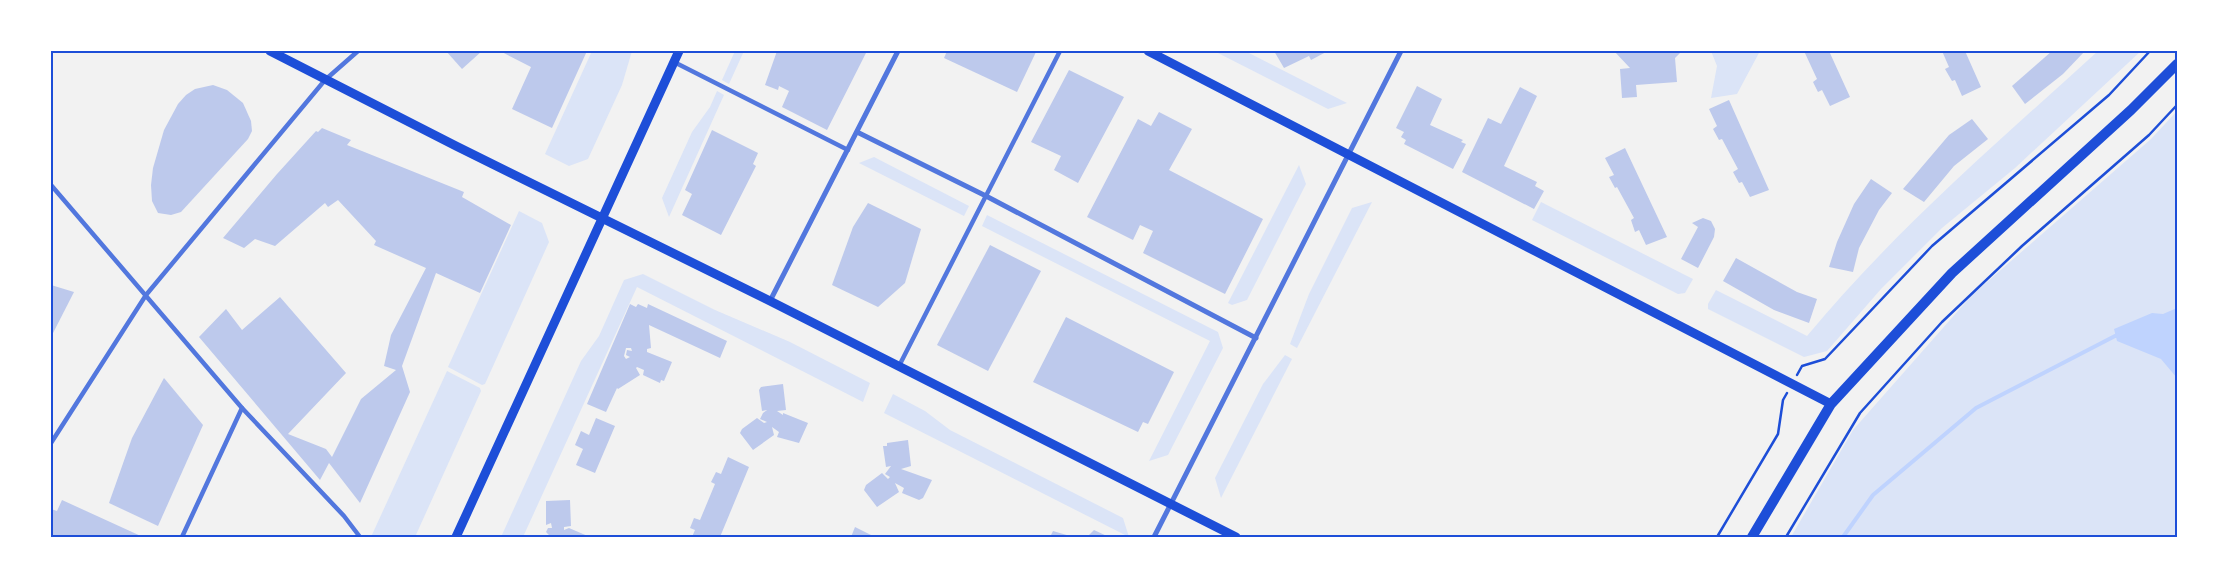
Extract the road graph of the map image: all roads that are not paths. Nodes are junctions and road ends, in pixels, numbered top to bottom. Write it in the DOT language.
graph roads {
  1 [pos="270,51"];
  2 [pos="358,51"];
  3 [pos="679,51"];
  4 [pos="898,51"];
  5 [pos="1060,51"];
  6 [pos="1148,51"];
  7 [pos="1401,51"];
  8 [pos="674,62"];
  9 [pos="2177,64"];
  10 [pos="326,80"];
  11 [pos="857,132"];
  12 [pos="848,150"];
  13 [pos="1351,154"];
  14 [pos="51,185"];
  15 [pos="986,196"];
  16 [pos="603,219"];
  17 [pos="146,295"];
  18 [pos="770,301"];
  19 [pos="1256,338"];
  20 [pos="898,367"];
  21 [pos="1831,404"];
  22 [pos="242,408"];
  23 [pos="51,443"];
  24 [pos="1171,504"];
  25 [pos="182,537"];
  26 [pos="360,537"];
  27 [pos="456,537"];
  28 [pos="1154,537"];
  29 [pos="1236,537"];
  30 [pos="1752,537"];
  1 -- 10 [label="main road"];
  2 -- 10 [label="street"];
  3 -- 8 [label="main road"];
  4 -- 11 [label="street"];
  5 -- 15 [label="street"];
  6 -- 13 [label="main road"];
  7 -- 13 [label="street"];
  8 -- 12 [label="street"];
  8 -- 16 [label="main road"];
  9 -- 21 [label="main road"];
  10 -- 16 [label="main road"];
  10 -- 17 [label="street"];
  11 -- 12 [label="street"];
  11 -- 15 [label="street"];
  12 -- 18 [label="street"];
  13 -- 19 [label="street"];
  13 -- 21 [label="main road"];
  14 -- 17 [label="street"];
  15 -- 19 [label="street"];
  15 -- 20 [label="street"];
  16 -- 18 [label="main road"];
  16 -- 27 [label="main road"];
  17 -- 22 [label="street"];
  17 -- 23 [label="street"];
  18 -- 20 [label="main road"];
  19 -- 24 [label="street"];
  20 -- 24 [label="main road"];
  21 -- 30 [label="main road"];
  22 -- 25 [label="street"];
  22 -- 26 [label="street"];
  24 -- 28 [label="street"];
  24 -- 29 [label="main road"];
}
